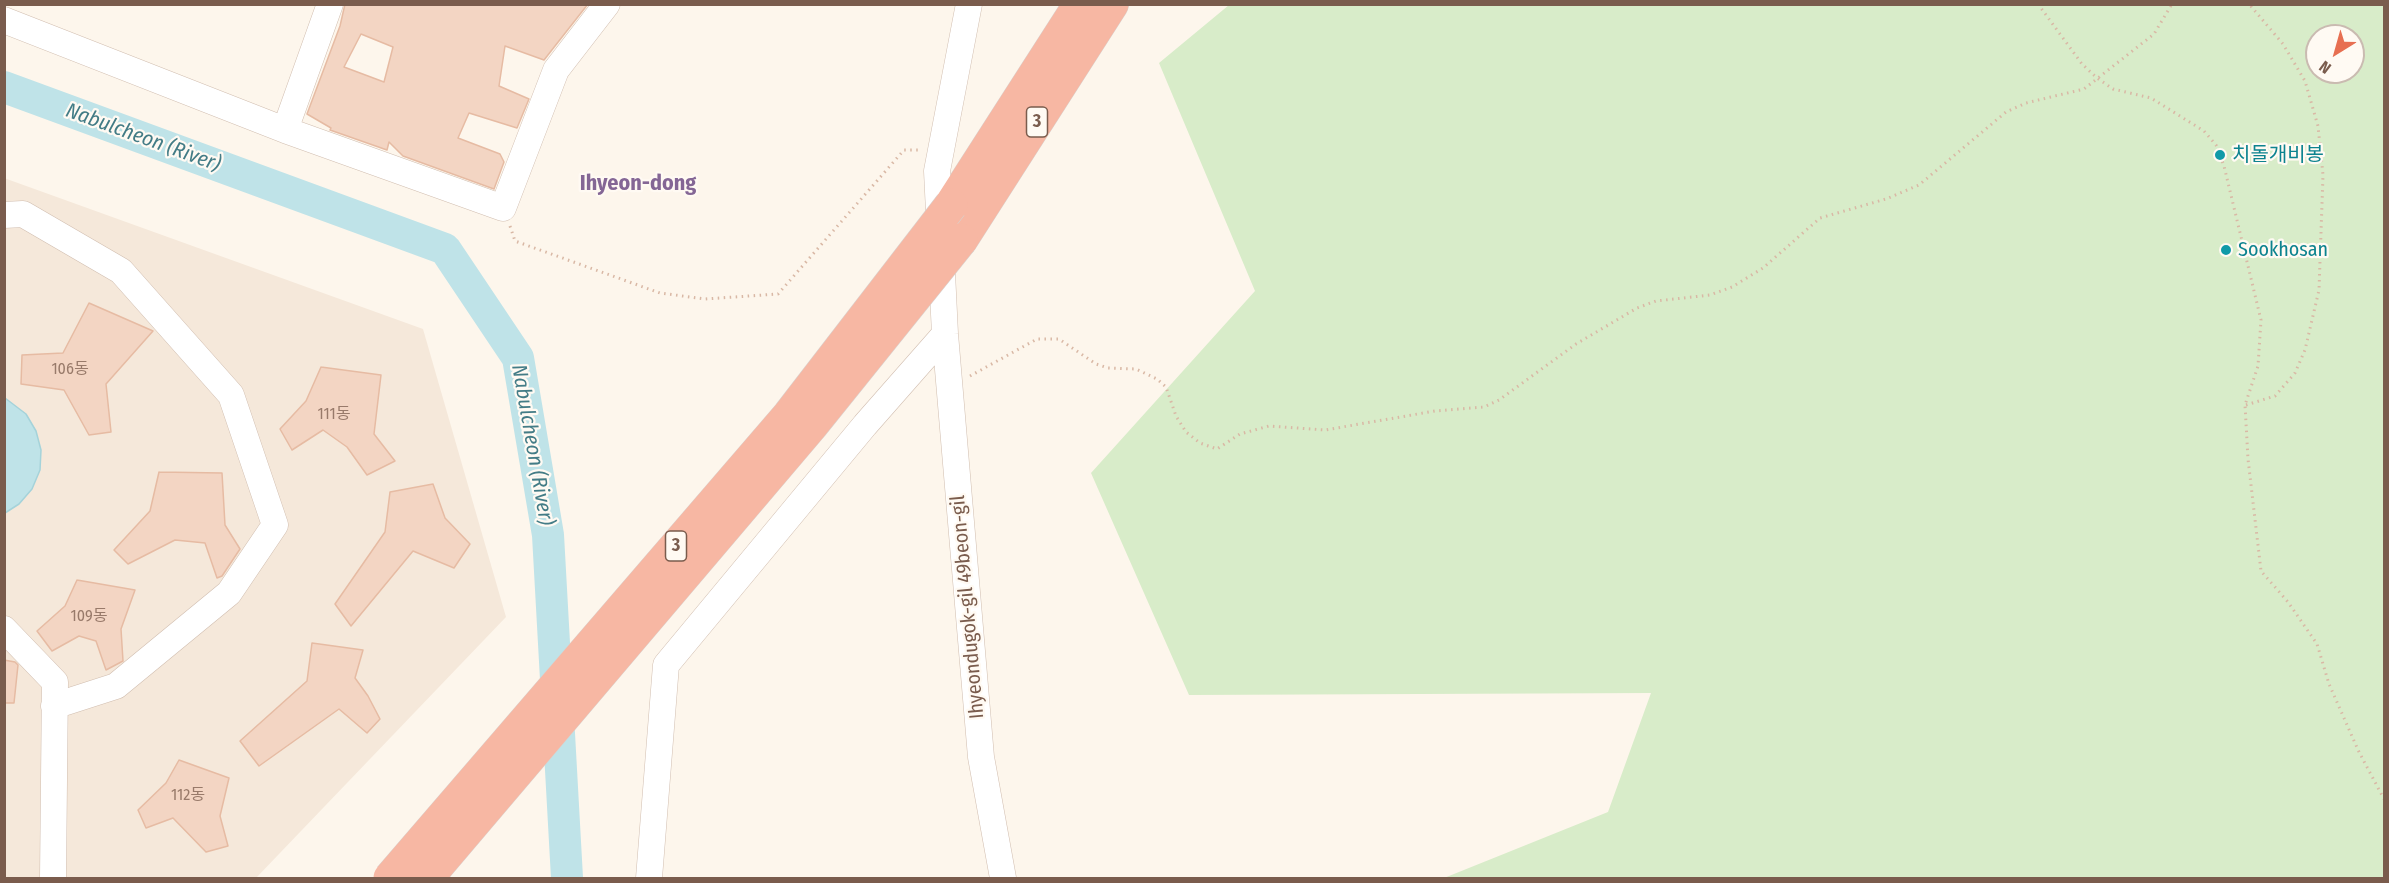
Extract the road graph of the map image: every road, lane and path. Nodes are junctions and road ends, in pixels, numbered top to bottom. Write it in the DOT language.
graph roads {
  1 [pos="330,4"];
  2 [pos="607,4"];
  3 [pos="969,4"];
  4 [pos="1080,4"];
  5 [pos="1112,4"];
  6 [pos="2038,4"];
  7 [pos="2172,4"];
  8 [pos="2249,4"];
  9 [pos="4,20"];
  10 [pos="2097,78"];
  11 [pos="285,130"];
  12 [pos="941,150"];
  13 [pos="503,208"];
  14 [pos="4,215"];
  15 [pos="945,334"];
  16 [pos="948,375"];
  17 [pos="2245,405"];
  18 [pos="4,628"];
  19 [pos="54,706"];
  20 [pos="2385,799"];
  21 [pos="53,879"];
  22 [pos="390,879"];
  23 [pos="427,879"];
  24 [pos="649,879"];
  25 [pos="1003,879"];
  1 -- 11 [label="street"];
  2 -- 13 [label="street"];
  3 -- 12 [label="street, Ihyeondugok-gil 49beon-gil"];
  4 -- 22 [label="highway, 3, bridge"];
  5 -- 23 [label="highway, 3, bridge"];
  6 -- 10 [label="path"];
  7 -- 10 [label="path"];
  8 -- 17 [label="path"];
  9 -- 11 [label="street"];
  10 -- 16 [label="path"];
  10 -- 17 [label="path"];
  11 -- 13 [label="street"];
  12 -- 13 [label="path"];
  12 -- 15 [label="street, Ihyeondugok-gil 49beon-gil"];
  14 -- 19 [label="street"];
  15 -- 16 [label="street, Ihyeondugok-gil 49beon-gil"];
  15 -- 24 [label="street"];
  16 -- 25 [label="street, Ihyeondugok-gil 49beon-gil"];
  17 -- 20 [label="path"];
  18 -- 19 [label="street"];
  19 -- 21 [label="street"];
}
